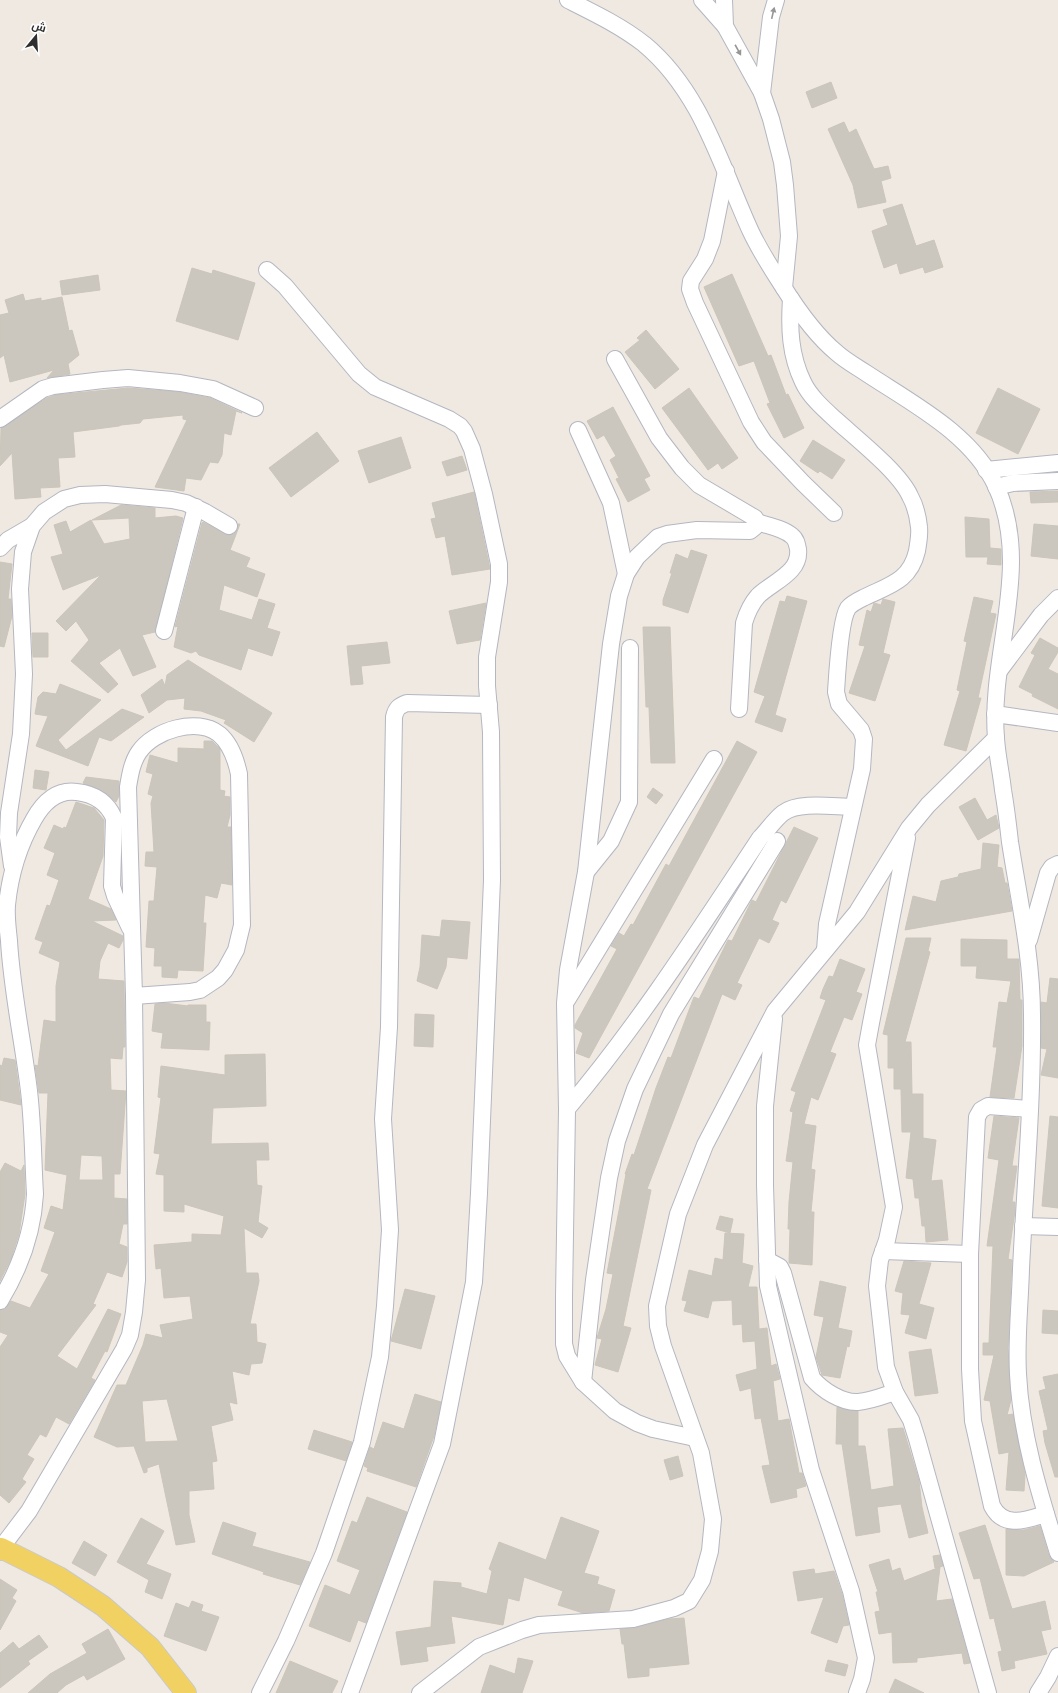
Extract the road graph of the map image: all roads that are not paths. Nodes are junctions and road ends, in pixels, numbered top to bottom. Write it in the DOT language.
graph roads {
  1 [pos="568,0"];
  2 [pos="702,0"];
  3 [pos="724,0"];
  4 [pos="776,0"];
  5 [pos="725,26"];
  6 [pos="762,93"];
  7 [pos="726,171"];
  8 [pos="267,270"];
  9 [pos="787,293"];
  10 [pos="615,359"];
  11 [pos="255,408"];
  12 [pos="0,418"];
  13 [pos="578,430"];
  14 [pos="1058,463"];
  15 [pos="986,470"];
  16 [pos="1058,481"];
  17 [pos="996,487"];
  18 [pos="196,507"];
  19 [pos="834,514"];
  20 [pos="757,522"];
  21 [pos="32,526"];
  22 [pos="229,526"];
  23 [pos="0,548"];
  24 [pos="626,574"];
  25 [pos="1058,598"];
  26 [pos="164,631"];
  27 [pos="630,648"];
  28 [pos="998,672"];
  29 [pos="489,705"];
  30 [pos="739,708"];
  31 [pos="995,714"];
  32 [pos="1056,722"];
  33 [pos="996,738"];
  34 [pos="714,759"];
  35 [pos="853,807"];
  36 [pos="909,828"];
  37 [pos="777,841"];
  38 [pos="1058,864"];
  39 [pos="13,872"];
  40 [pos="586,872"];
  41 [pos="132,933"];
  42 [pos="1027,945"];
  43 [pos="825,950"];
  44 [pos="134,996"];
  45 [pos="565,1003"];
  46 [pos="775,1011"];
  47 [pos="567,1109"];
  48 [pos="1030,1109"];
  49 [pos="1023,1226"];
  50 [pos="1058,1227"];
  51 [pos="883,1251"];
  52 [pos="970,1254"];
  53 [pos="767,1260"];
  54 [pos="0,1301"];
  55 [pos="583,1382"];
  56 [pos="895,1392"];
  57 [pos="695,1438"];
  58 [pos="1046,1514"];
  59 [pos="1,1549"];
  60 [pos="1058,1553"];
  61 [pos="1058,1656"];
  62 [pos="186,1693"];
  63 [pos="260,1693"];
  64 [pos="350,1693"];
  65 [pos="420,1693"];
  66 [pos="857,1693"];
  67 [pos="988,1693"];
  68 [pos="1038,1693"];
  1 -- 7 [label="street"];
  2 -- 5 [label="street"];
  3 -- 5 [label="street"];
  6 -- 4 [label="street, one-way"];
  5 -- 6 [label="street, one-way"];
  6 -- 9 [label="street"];
  7 -- 9 [label="street"];
  7 -- 19 [label="street"];
  8 -- 29 [label="street"];
  9 -- 15 [label="street"];
  9 -- 35 [label="street"];
  10 -- 20 [label="street"];
  11 -- 12 [label="street"];
  13 -- 24 [label="street"];
  14 -- 15 [label="street"];
  15 -- 17 [label="street"];
  16 -- 17 [label="street"];
  17 -- 28 [label="street"];
  18 -- 21 [label="street"];
  18 -- 22 [label="street"];
  18 -- 26 [label="street"];
  20 -- 24 [label="street"];
  20 -- 30 [label="street"];
  21 -- 23 [label="street"];
  21 -- 39 [label="street"];
  24 -- 40 [label="street"];
  25 -- 28 [label="street"];
  27 -- 40 [label="street"];
  28 -- 31 [label="street"];
  29 -- 63 [label="street"];
  29 -- 64 [label="street"];
  31 -- 32 [label="street"];
  31 -- 33 [label="street"];
  33 -- 36 [label="street"];
  33 -- 42 [label="street"];
  34 -- 45 [label="street"];
  35 -- 43 [label="street"];
  35 -- 47 [label="street"];
  36 -- 43 [label="street"];
  36 -- 51 [label="street"];
  37 -- 55 [label="street"];
  38 -- 42 [label="street"];
  39 -- 41 [label="street"];
  39 -- 54 [label="street"];
  40 -- 45 [label="street"];
  41 -- 44 [label="street"];
  41 -- 44 [label="street"];
  42 -- 48 [label="street"];
  43 -- 46 [label="street"];
  44 -- 59 [label="street"];
  45 -- 47 [label="street"];
  46 -- 53 [label="street"];
  46 -- 57 [label="street"];
  47 -- 55 [label="street"];
  48 -- 49 [label="street"];
  48 -- 52 [label="street"];
  49 -- 50 [label="street"];
  49 -- 58 [label="street"];
  51 -- 52 [label="street"];
  51 -- 56 [label="street"];
  52 -- 58 [label="street"];
  53 -- 56 [label="street"];
  53 -- 66 [label="street"];
  55 -- 57 [label="street"];
  56 -- 67 [label="street"];
  57 -- 65 [label="street"];
  58 -- 60 [label="street"];
  59 -- 62 [label="main road"];
  61 -- 68 [label="street"];
}
